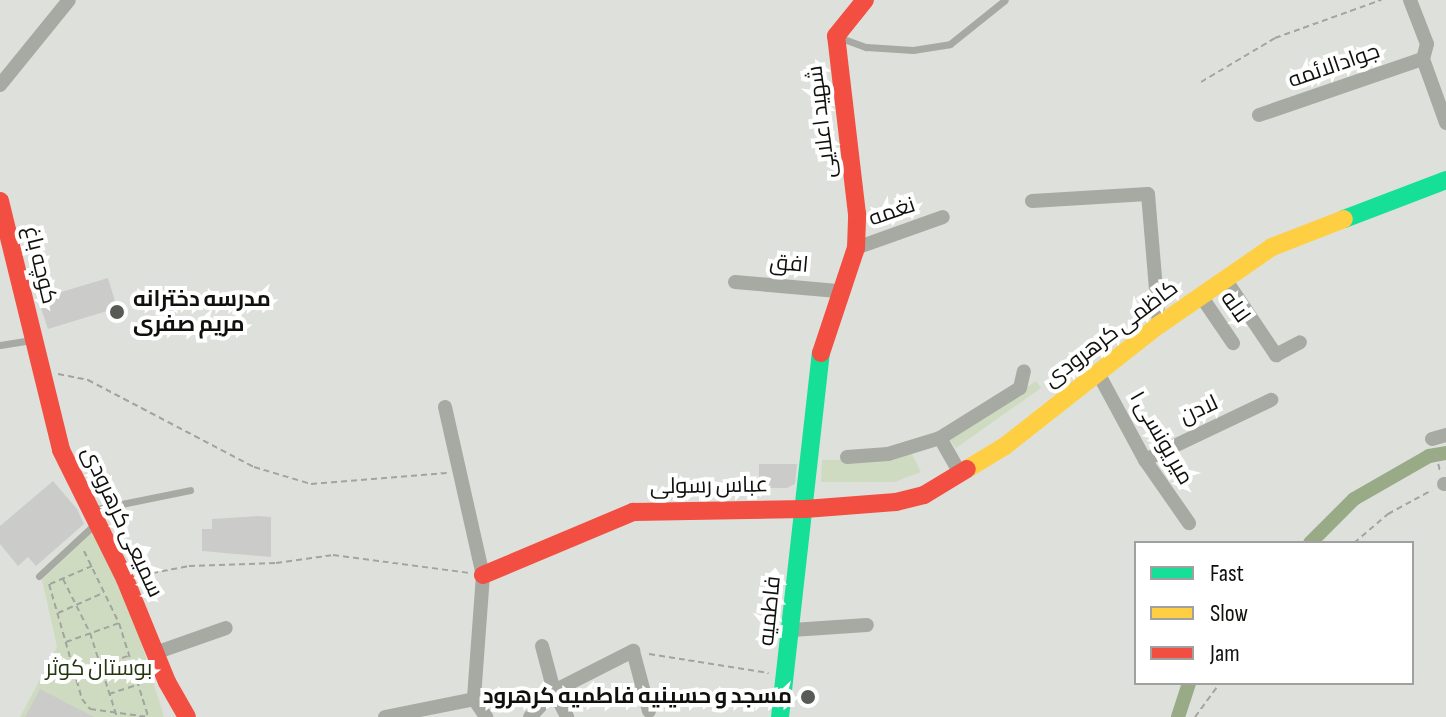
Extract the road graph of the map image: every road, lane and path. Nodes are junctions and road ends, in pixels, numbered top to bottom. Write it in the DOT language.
graph roads {
  1 [pos="69,0"];
  2 [pos="865,0"];
  3 [pos="1005,0"];
  4 [pos="1381,0"];
  5 [pos="1410,0"];
  6 [pos="836,36"];
  7 [pos="1423,59"];
  8 [pos="1201,82"];
  9 [pos="0,85"];
  10 [pos="1443,107"];
  11 [pos="1259,115"];
  12 [pos="1446,123"];
  13 [pos="1446,180"];
  14 [pos="0,201"];
  15 [pos="1032,201"];
  16 [pos="943,217"];
  17 [pos="856,248"];
  18 [pos="1225,279"];
  19 [pos="735,282"];
  20 [pos="838,291"];
  21 [pos="1201,296"];
  22 [pos="1159,325"];
  23 [pos="34,340"];
  24 [pos="1300,342"];
  25 [pos="1233,343"];
  26 [pos="0,345"];
  27 [pos="41,370"];
  28 [pos="1024,371"];
  29 [pos="1098,373"];
  30 [pos="1271,400"];
  31 [pos="445,407"];
  32 [pos="940,438"];
  33 [pos="1437,440"];
  34 [pos="847,457"];
  35 [pos="1145,460"];
  36 [pos="1438,462"];
  37 [pos="459,472"];
  38 [pos="960,473"];
  39 [pos="1445,484"];
  40 [pos="190,490"];
  41 [pos="805,509"];
  42 [pos="93,517"];
  43 [pos="1189,523"];
  44 [pos="78,539"];
  45 [pos="1356,541"];
  46 [pos="92,566"];
  47 [pos="483,575"];
  48 [pos="39,576"];
  49 [pos="63,579"];
  50 [pos="125,579"];
  51 [pos="104,592"];
  52 [pos="76,605"];
  53 [pos="57,613"];
  54 [pos="119,623"];
  55 [pos="867,625"];
  56 [pos="226,628"];
  57 [pos="792,630"];
  58 [pos="90,633"];
  59 [pos="65,642"];
  60 [pos="542,646"];
  61 [pos="633,651"];
  62 [pos="155,653"];
  63 [pos="130,656"];
  64 [pos="100,665"];
  65 [pos="74,673"];
  66 [pos="786,676"];
  67 [pos="139,685"];
  68 [pos="1219,685"];
  69 [pos="554,691"];
  70 [pos="109,694"];
  71 [pos="474,699"];
  72 [pos="649,711"];
  73 [pos="116,715"];
  74 [pos="148,717"];
  75 [pos="187,717"];
  76 [pos="385,717"];
  77 [pos="486,717"];
  78 [pos="530,717"];
  79 [pos="567,717"];
  80 [pos="780,717"];
  81 [pos="1195,717"];
  1 -- 9 [label="street"];
  2 -- 6 [label="street, شهید اعلایی"];
  3 -- 6 [label="lane"];
  4 -- 8 [label="path"];
  5 -- 7 [label="street"];
  6 -- 17 [label="street, شهید اعلایی"];
  7 -- 10 [label="street"];
  7 -- 11 [label="street, جوادالائمه"];
  10 -- 12 [label="street"];
  13 -- 18 [label="street, کاظمی کرهرودی"];
  14 -- 23 [label="street, کوچه باغ"];
  15 -- 22 [label="street"];
  16 -- 17 [label="street, نغمه"];
  17 -- 20 [label="street, فاطمیه"];
  18 -- 21 [label="street, کاظمی کرهرودی"];
  18 -- 24 [label="street"];
  19 -- 20 [label="street, افق"];
  20 -- 41 [label="street, فاطمیه"];
  21 -- 22 [label="street, کاظمی کرهرودی"];
  21 -- 25 [label="street, لاله"];
  22 -- 29 [label="street, کاظمی کرهرودی"];
  23 -- 26 [label="lane"];
  23 -- 27 [label="street, سمیعی کرهرودی"];
  27 -- 37 [label="path"];
  27 -- 42 [label="street, سمیعی کرهرودی"];
  28 -- 32 [label="street"];
  29 -- 35 [label="street, میر یونسی ۱"];
  29 -- 38 [label="street, کاظمی کرهرودی"];
  30 -- 35 [label="street, لادن"];
  31 -- 37 [label="street"];
  32 -- 34 [label="street"];
  32 -- 38 [label="street"];
  33 -- 36 [label="path"];
  35 -- 43 [label="street, میر یونسی ۱"];
  37 -- 47 [label="street"];
  38 -- 41 [label="street, کاظمی کرهرودی"];
  39 -- 45 [label="path"];
  40 -- 42 [label="lane"];
  41 -- 47 [label="street, عباس رسولی"];
  41 -- 57 [label="street, فاطمیه"];
  42 -- 44 [label="lane"];
  42 -- 50 [label="street, سمیعی کرهرودی"];
  44 -- 46 [label="path"];
  44 -- 48 [label="lane"];
  46 -- 49 [label="path"];
  46 -- 51 [label="path"];
  47 -- 50 [label="path"];
  47 -- 71 [label="street"];
  49 -- 52 [label="path"];
  49 -- 53 [label="path"];
  50 -- 62 [label="street, سمیعی کرهرودی"];
  51 -- 52 [label="path"];
  51 -- 54 [label="path"];
  52 -- 53 [label="path"];
  52 -- 58 [label="path"];
  53 -- 59 [label="path"];
  54 -- 58 [label="path"];
  54 -- 63 [label="path"];
  55 -- 57 [label="street"];
  56 -- 62 [label="street"];
  57 -- 66 [label="street, فاطمیه"];
  58 -- 59 [label="path"];
  58 -- 64 [label="path"];
  59 -- 65 [label="path"];
  60 -- 69 [label="street"];
  61 -- 66 [label="path"];
  61 -- 69 [label="street"];
  61 -- 72 [label="street"];
  62 -- 75 [label="street, سمیعی کرهرودی"];
  63 -- 64 [label="path"];
  63 -- 67 [label="path"];
  64 -- 65 [label="path"];
  64 -- 70 [label="path"];
  65 -- 73 [label="path"];
  66 -- 80 [label="street, فاطمیه"];
  67 -- 70 [label="path"];
  67 -- 74 [label="path"];
  68 -- 81 [label="path"];
  69 -- 78 [label="street"];
  69 -- 79 [label="street"];
  70 -- 73 [label="path"];
  71 -- 76 [label="street"];
  71 -- 77 [label="street"];
  73 -- 74 [label="path"];
}
